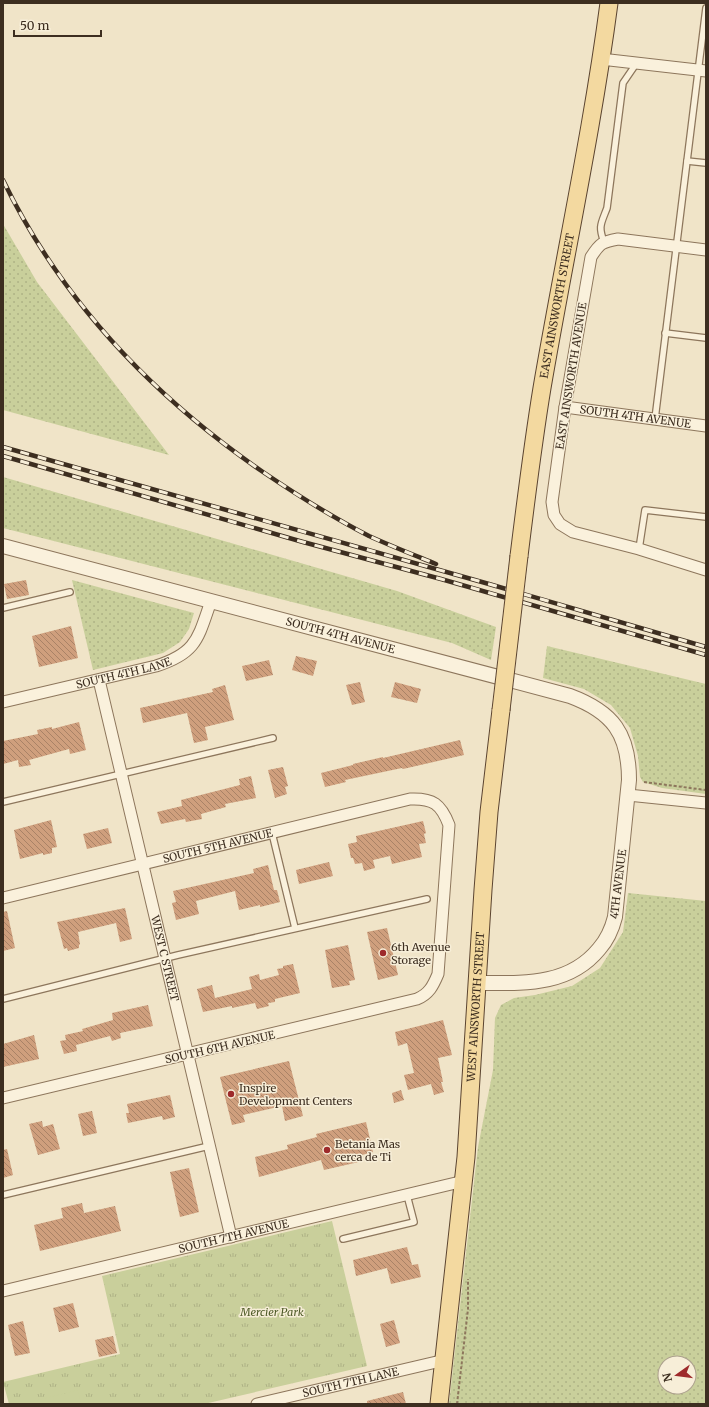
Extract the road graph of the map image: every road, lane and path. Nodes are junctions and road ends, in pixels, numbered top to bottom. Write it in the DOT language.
graph roads {
  1 [pos="609,3"];
  2 [pos="706,8"];
  3 [pos="601,59"];
  4 [pos="636,63"];
  5 [pos="702,71"];
  6 [pos="687,161"];
  7 [pos="706,163"];
  8 [pos="604,242"];
  9 [pos="676,246"];
  10 [pos="706,250"];
  11 [pos="665,333"];
  12 [pos="706,338"];
  13 [pos="565,407"];
  14 [pos="655,419"];
  15 [pos="706,426"];
  16 [pos="706,517"];
  17 [pos="3,546"];
  18 [pos="639,549"];
  19 [pos="706,570"];
  20 [pos="70,592"];
  21 [pos="211,601"];
  22 [pos="3,608"];
  23 [pos="513,609"];
  24 [pos="99,680"];
  25 [pos="3,702"];
  26 [pos="273,738"];
  27 [pos="121,774"];
  28 [pos="629,780"];
  29 [pos="644,782"];
  30 [pos="706,790"];
  31 [pos="628,795"];
  32 [pos="3,802"];
  33 [pos="706,803"];
  34 [pos="272,833"];
  35 [pos="143,864"];
  36 [pos="3,898"];
  37 [pos="427,899"];
  38 [pos="295,928"];
  39 [pos="165,958"];
  40 [pos="477,983"];
  41 [pos="432,987"];
  42 [pos="3,999"];
  43 [pos="188,1054"];
  44 [pos="3,1098"];
  45 [pos="209,1146"];
  46 [pos="464,1181"];
  47 [pos="3,1195"];
  48 [pos="407,1195"];
  49 [pos="231,1236"];
  50 [pos="343,1239"];
  51 [pos="468,1274"];
  52 [pos="3,1291"];
  53 [pos="444,1360"];
  54 [pos="271,1402"];
  55 [pos="257,1404"];
  56 [pos="439,1404"];
  57 [pos="457,1404"];
  1 -- 3 [label="main road, EAST AINSWORTH STREET"];
  2 -- 5 [label="lane"];
  3 -- 4 [label="street"];
  3 -- 23 [label="main road, EAST AINSWORTH STREET, bridge"];
  4 -- 5 [label="street"];
  4 -- 8 [label="lane"];
  5 -- 6 [label="lane"];
  6 -- 7 [label="lane"];
  6 -- 9 [label="lane"];
  8 -- 9 [label="street"];
  8 -- 13 [label="street, EAST AINSWORTH AVENUE"];
  9 -- 10 [label="street"];
  9 -- 11 [label="lane"];
  11 -- 12 [label="lane"];
  11 -- 14 [label="lane"];
  13 -- 14 [label="street, SOUTH 4TH AVENUE"];
  13 -- 18 [label="street, EAST AINSWORTH AVENUE"];
  14 -- 15 [label="street, SOUTH 4TH AVENUE"];
  16 -- 18 [label="lane"];
  17 -- 21 [label="street, SOUTH 4TH AVENUE"];
  18 -- 19 [label="street"];
  20 -- 22 [label="lane"];
  21 -- 24 [label="street, SOUTH 4TH LANE"];
  21 -- 28 [label="street, SOUTH 4TH AVENUE"];
  23 -- 40 [label="main road, WEST AINSWORTH STREET, bridge"];
  24 -- 25 [label="street, SOUTH 4TH LANE"];
  24 -- 27 [label="street, WEST C STREET"];
  26 -- 27 [label="lane"];
  27 -- 32 [label="lane"];
  27 -- 35 [label="street, WEST C STREET"];
  28 -- 31 [label="street, 4TH AVENUE"];
  29 -- 30 [label="path"];
  31 -- 33 [label="street"];
  31 -- 40 [label="street, 4TH AVENUE"];
  34 -- 35 [label="street, SOUTH 5TH AVENUE"];
  34 -- 38 [label="lane"];
  34 -- 41 [label="street, SOUTH 5TH AVENUE"];
  35 -- 36 [label="street, SOUTH 5TH AVENUE"];
  35 -- 39 [label="street, WEST C STREET"];
  37 -- 38 [label="lane"];
  38 -- 39 [label="lane"];
  39 -- 42 [label="lane"];
  39 -- 43 [label="street, WEST C STREET"];
  40 -- 46 [label="main road, WEST AINSWORTH STREET"];
  41 -- 43 [label="street, SOUTH 6TH AVENUE"];
  43 -- 44 [label="street, SOUTH 6TH AVENUE"];
  43 -- 45 [label="street, WEST C STREET"];
  45 -- 47 [label="lane"];
  45 -- 49 [label="street, WEST C STREET"];
  46 -- 48 [label="street, SOUTH 7TH AVENUE"];
  46 -- 53 [label="main road, WEST AINSWORTH STREET"];
  48 -- 49 [label="street, SOUTH 7TH AVENUE"];
  48 -- 50 [label="lane"];
  49 -- 52 [label="street, SOUTH 7TH AVENUE"];
  51 -- 57 [label="path"];
  53 -- 54 [label="street, SOUTH 7TH LANE"];
  53 -- 56 [label="main road, WEST AINSWORTH STREET"];
  54 -- 55 [label="street, SOUTH 7TH LANE"];
}
